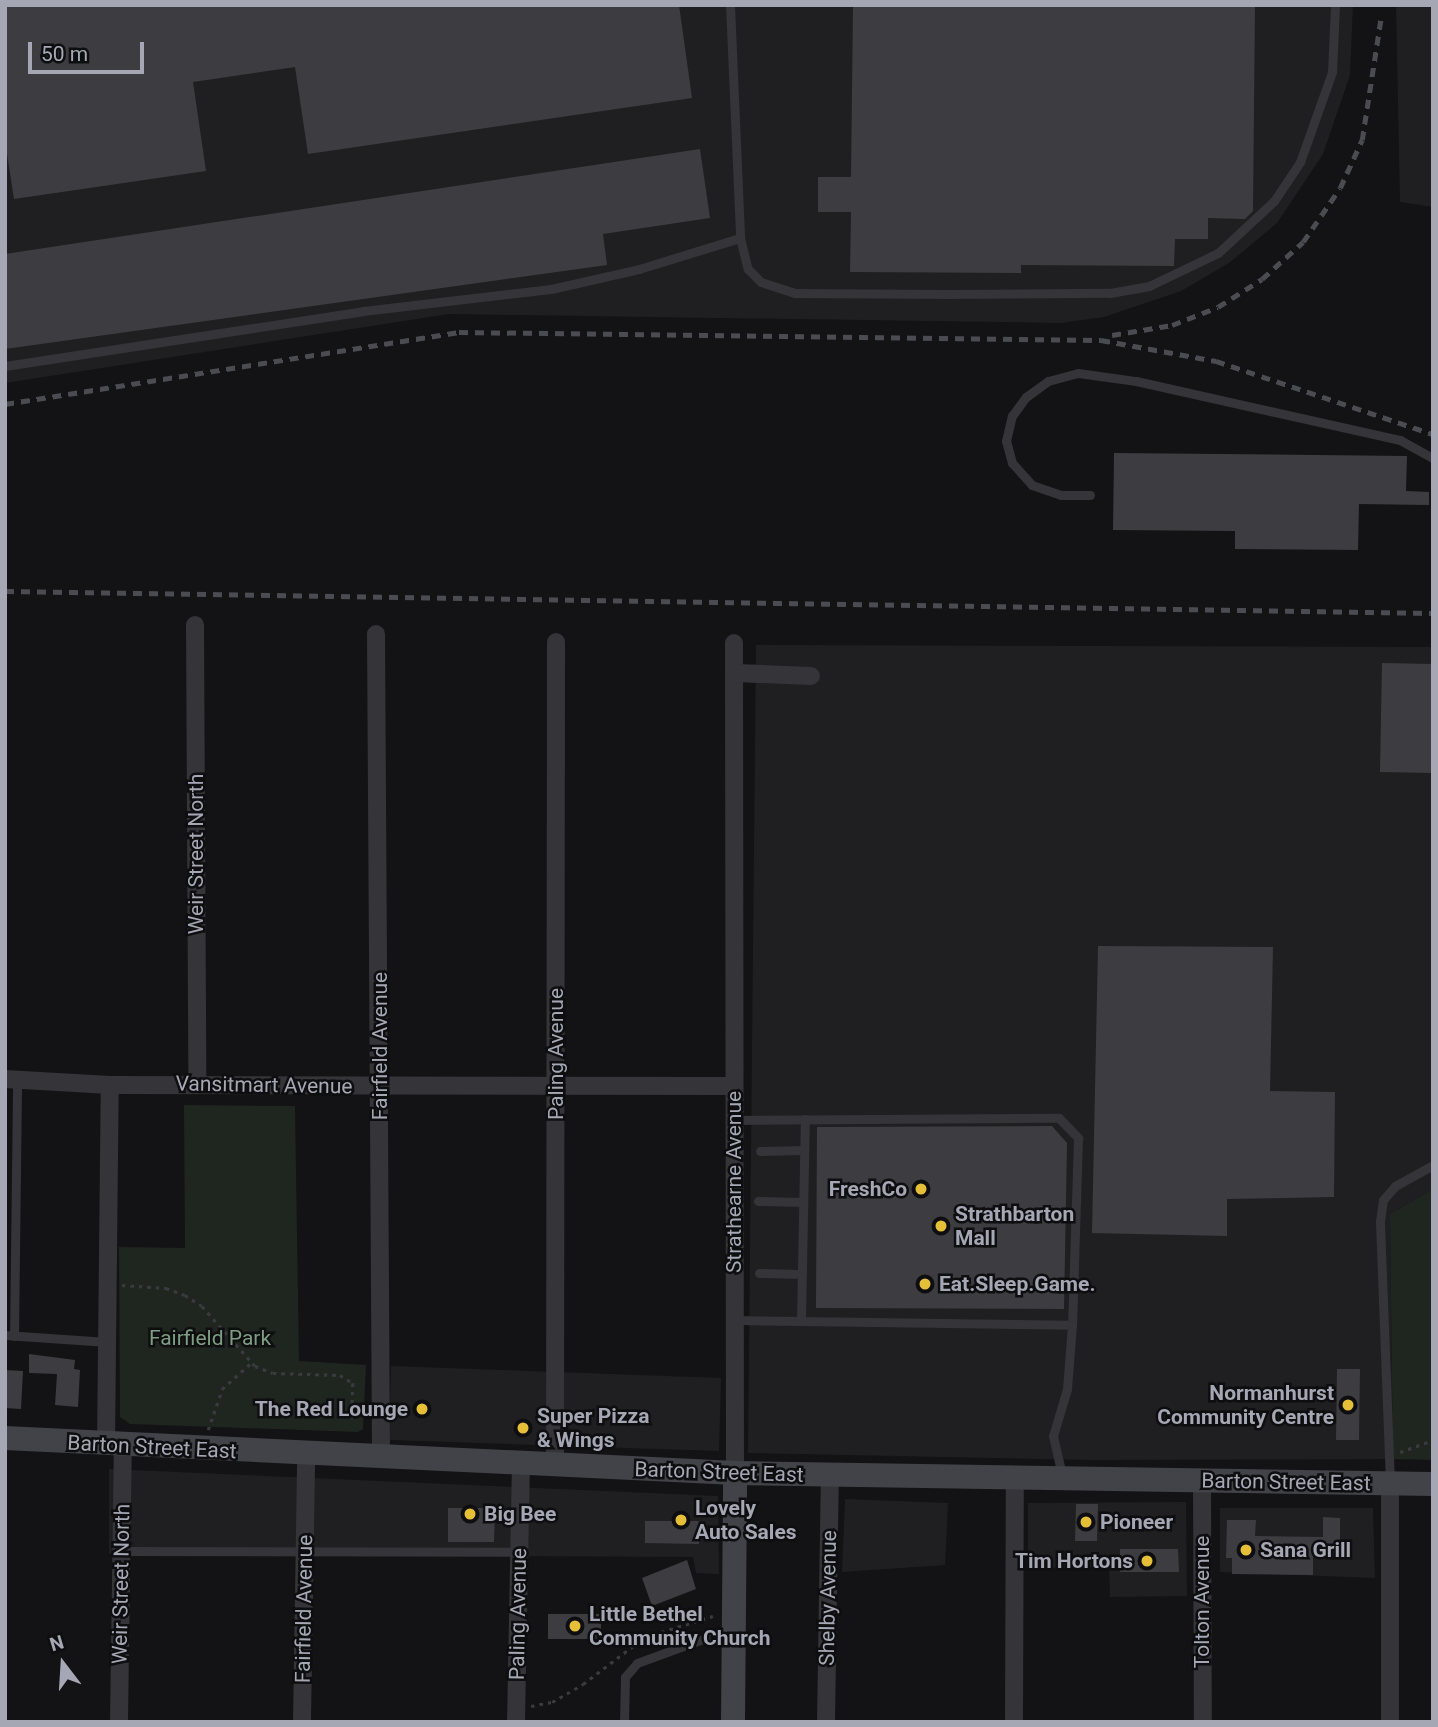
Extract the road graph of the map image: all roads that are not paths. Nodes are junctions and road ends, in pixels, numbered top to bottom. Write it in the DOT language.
graph roads {
  1 [pos="730,5"];
  2 [pos="1335,5"];
  3 [pos="740,238"];
  4 [pos="5,366"];
  5 [pos="1433,458"];
  6 [pos="1090,495"];
  7 [pos="195,625"];
  8 [pos="376,634"];
  9 [pos="556,642"];
  10 [pos="734,643"];
  11 [pos="736,673"];
  12 [pos="811,676"];
  13 [pos="11,1079"];
  14 [pos="197,1082"];
  15 [pos="110,1084"];
  16 [pos="556,1084"];
  17 [pos="380,1086"];
  18 [pos="734,1086"];
  19 [pos="805,1119"];
  20 [pos="734,1120"];
  21 [pos="804,1150"];
  22 [pos="760,1151"];
  23 [pos="1433,1165"];
  24 [pos="758,1201"];
  25 [pos="803,1202"];
  26 [pos="759,1273"];
  27 [pos="802,1275"];
  28 [pos="734,1320"];
  29 [pos="801,1321"];
  30 [pos="1072,1325"];
  31 [pos="10,1335"];
  32 [pos="108,1342"];
  33 [pos="5,1438"];
  34 [pos="114,1445"];
  35 [pos="306,1455"];
  36 [pos="381,1459"];
  37 [pos="521,1464"];
  38 [pos="555,1466"];
  39 [pos="735,1473"];
  40 [pos="830,1475"];
  41 [pos="1015,1479"];
  42 [pos="1063,1480"];
  43 [pos="1202,1482"];
  44 [pos="1390,1483"];
  45 [pos="1433,1484"];
  46 [pos="121,1551"];
  47 [pos="305,1551"];
  48 [pos="519,1552"];
  49 [pos="735,1620"];
  50 [pos="516,1717"];
  51 [pos="119,1722"];
  52 [pos="302,1722"];
  53 [pos="624,1722"];
  54 [pos="733,1722"];
  55 [pos="826,1722"];
  56 [pos="1014,1722"];
  57 [pos="1203,1722"];
  58 [pos="1390,1722"];
  1 -- 3 [label="lane"];
  2 -- 3 [label="lane"];
  3 -- 4 [label="lane"];
  5 -- 6 [label="lane"];
  7 -- 14 [label="street, Weir Street North"];
  8 -- 17 [label="street, Fairfield Avenue"];
  9 -- 16 [label="street, Paling Avenue"];
  10 -- 11 [label="street, Strathearne Avenue"];
  11 -- 12 [label="street"];
  11 -- 18 [label="street, Strathearne Avenue"];
  13 -- 15 [label="street, Vansitmart Avenue"];
  13 -- 31 [label="lane"];
  14 -- 15 [label="street, Vansitmart Avenue"];
  14 -- 17 [label="street, Vansitmart Avenue"];
  15 -- 32 [label="street, Weir Street North"];
  16 -- 17 [label="street, Vansitmart Avenue"];
  16 -- 18 [label="street, Vansitmart Avenue"];
  16 -- 38 [label="street, Paling Avenue"];
  17 -- 36 [label="street, Fairfield Avenue"];
  18 -- 20 [label="street, Strathearne Avenue"];
  19 -- 20 [label="lane"];
  19 -- 21 [label="lane"];
  19 -- 30 [label="lane"];
  20 -- 28 [label="street, Strathearne Avenue"];
  21 -- 22 [label="lane"];
  21 -- 25 [label="lane"];
  23 -- 44 [label="lane"];
  24 -- 25 [label="lane"];
  25 -- 27 [label="lane"];
  26 -- 27 [label="lane"];
  27 -- 29 [label="lane"];
  28 -- 29 [label="lane"];
  28 -- 39 [label="street, Strathearne Avenue"];
  29 -- 30 [label="lane"];
  30 -- 42 [label="lane"];
  31 -- 32 [label="lane"];
  32 -- 34 [label="street, Weir Street North"];
  33 -- 34 [label="main road, Barton Street East"];
  34 -- 35 [label="main road, Barton Street East"];
  34 -- 46 [label="street, Weir Street North"];
  35 -- 36 [label="main road, Barton Street East"];
  35 -- 47 [label="street, Fairfield Avenue"];
  36 -- 37 [label="main road, Barton Street East"];
  37 -- 38 [label="main road, Barton Street East"];
  37 -- 48 [label="street, Paling Avenue"];
  38 -- 39 [label="main road, Barton Street East"];
  39 -- 40 [label="main road, Barton Street East"];
  39 -- 49 [label="main road, Strathearne Avenue"];
  40 -- 41 [label="main road, Barton Street East"];
  40 -- 55 [label="street, Shelby Avenue"];
  41 -- 42 [label="main road, Barton Street East"];
  41 -- 56 [label="street"];
  42 -- 43 [label="main road, Barton Street East"];
  43 -- 44 [label="main road, Barton Street East"];
  43 -- 57 [label="street, Tolton Avenue"];
  44 -- 45 [label="main road, Barton Street East"];
  44 -- 58 [label="street"];
  46 -- 47 [label="lane"];
  46 -- 51 [label="street, Weir Street North"];
  47 -- 48 [label="lane"];
  47 -- 52 [label="street, Fairfield Avenue"];
  48 -- 50 [label="street, Paling Avenue"];
  49 -- 53 [label="lane"];
  49 -- 54 [label="main road, Strathearne Avenue"];
}
